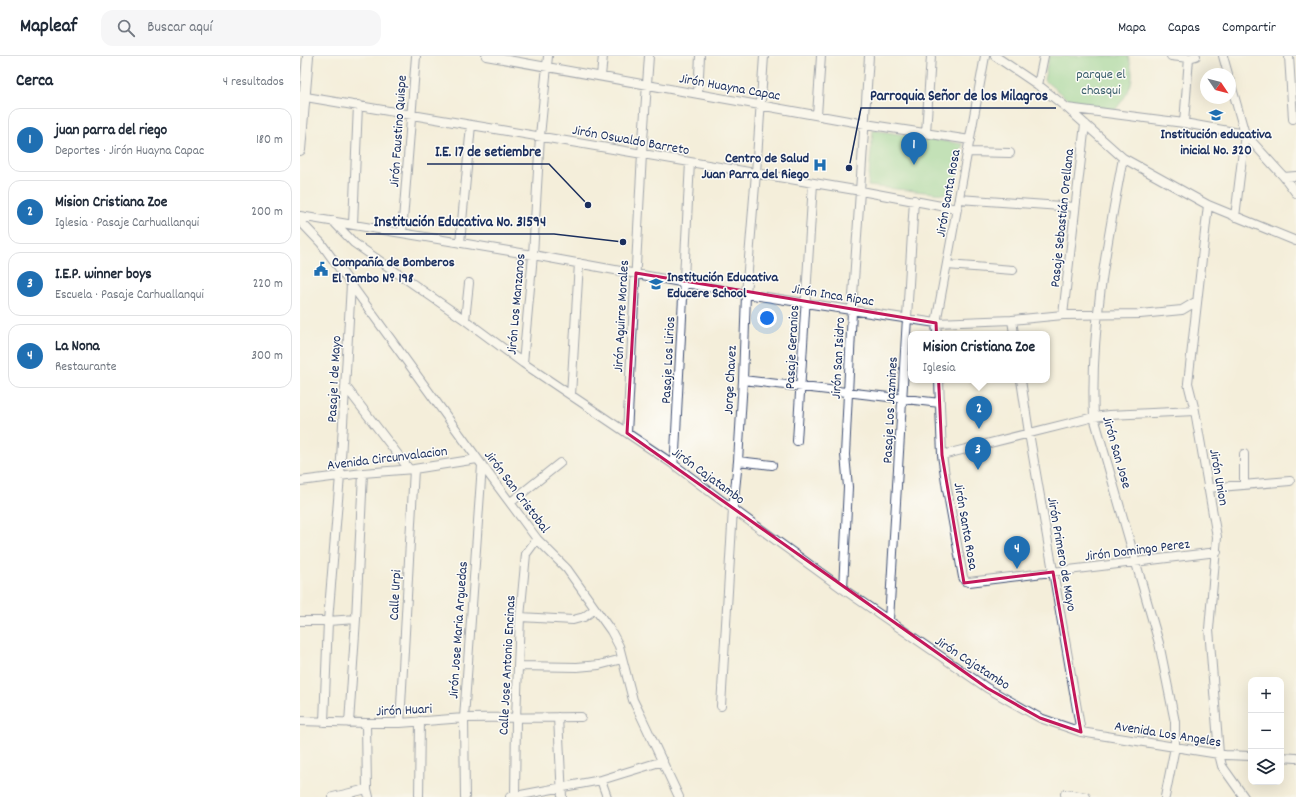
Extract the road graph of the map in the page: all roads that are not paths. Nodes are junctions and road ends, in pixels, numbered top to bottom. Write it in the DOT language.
graph roads {
  1 [pos="308,56"];
  2 [pos="416,56"];
  3 [pos="486,56"];
  4 [pos="548,56"];
  5 [pos="603,56"];
  6 [pos="648,56"];
  7 [pos="700,56"];
  8 [pos="764,56"];
  9 [pos="821,56"];
  10 [pos="868,56"];
  11 [pos="931,56"];
  12 [pos="985,56"];
  13 [pos="995,56"];
  14 [pos="1044,56"];
  15 [pos="1171,56"];
  16 [pos="1223,56"];
  17 [pos="1289,56"];
  18 [pos="1193,57"];
  19 [pos="547,67"];
  20 [pos="1226,68"];
  21 [pos="601,76"];
  22 [pos="303,82"];
  23 [pos="646,85"];
  24 [pos="1038,85"];
  25 [pos="698,94"];
  26 [pos="302,96"];
  27 [pos="1236,102"];
  28 [pos="761,105"];
  29 [pos="358,106"];
  30 [pos="1067,108"];
  31 [pos="411,115"];
  32 [pos="817,115"];
  33 [pos="1293,119"];
  34 [pos="1184,123"];
  35 [pos="865,124"];
  36 [pos="1085,124"];
  37 [pos="471,125"];
  38 [pos="926,133"];
  39 [pos="1245,134"];
  40 [pos="540,136"];
  41 [pos="970,140"];
  42 [pos="300,150"];
  43 [pos="967,152"];
  44 [pos="1010,153"];
  45 [pos="642,154"];
  46 [pos="1123,158"];
  47 [pos="690,162"];
  48 [pos="756,173"];
  49 [pos="1284,176"];
  50 [pos="1296,176"];
  51 [pos="813,183"];
  52 [pos="861,191"];
  53 [pos="1296,193"];
  54 [pos="959,199"];
  55 [pos="914,200"];
  56 [pos="1208,205"];
  57 [pos="1075,207"];
  58 [pos="957,209"];
  59 [pos="300,216"];
  60 [pos="1236,217"];
  61 [pos="300,221"];
  62 [pos="333,221"];
  63 [pos="353,224"];
  64 [pos="402,233"];
  65 [pos="1296,241"];
  66 [pos="460,243"];
  67 [pos="533,255"];
  68 [pos="579,264"];
  69 [pos="947,265"];
  70 [pos="1012,270"];
  71 [pos="636,273"];
  72 [pos="684,282"];
  73 [pos="469,283"];
  74 [pos="351,284"];
  75 [pos="746,294"];
  76 [pos="1197,301"];
  77 [pos="806,303"];
  78 [pos="852,311"];
  79 [pos="1097,314"];
  80 [pos="1063,315"];
  81 [pos="907,318"];
  82 [pos="465,320"];
  83 [pos="1012,320"];
  84 [pos="936,322"];
  85 [pos="937,331"];
  86 [pos="1014,331"];
  87 [pos="523,363"];
  88 [pos="743,380"];
  89 [pos="939,383"];
  90 [pos="1021,383"];
  91 [pos="346,387"];
  92 [pos="801,387"];
  93 [pos="848,393"];
  94 [pos="572,395"];
  95 [pos="902,400"];
  96 [pos="940,404"];
  97 [pos="1195,411"];
  98 [pos="1094,417"];
  99 [pos="1029,433"];
  100 [pos="627,434"];
  101 [pos="797,441"];
  102 [pos="1244,454"];
  103 [pos="942,455"];
  104 [pos="738,461"];
  105 [pos="480,462"];
  106 [pos="560,463"];
  107 [pos="673,464"];
  108 [pos="772,465"];
  109 [pos="412,469"];
  110 [pos="363,473"];
  111 [pos="340,476"];
  112 [pos="300,481"];
  113 [pos="1290,481"];
  114 [pos="1244,485"];
  115 [pos="1208,488"];
  116 [pos="511,502"];
  117 [pos="733,510"];
  118 [pos="537,539"];
  119 [pos="1217,552"];
  120 [pos="1137,562"];
  121 [pos="1053,572"];
  122 [pos="965,581"];
  123 [pos="843,589"];
  124 [pos="595,609"];
  125 [pos="520,617"];
  126 [pos="356,619"];
  127 [pos="888,620"];
  128 [pos="300,621"];
  129 [pos="328,621"];
  130 [pos="622,659"];
  131 [pos="518,666"];
  132 [pos="721,706"];
  133 [pos="558,717"];
  134 [pos="581,717"];
  135 [pos="464,718"];
  136 [pos="516,718"];
  137 [pos="300,721"];
  138 [pos="420,721"];
  139 [pos="324,722"];
  140 [pos="349,723"];
  141 [pos="366,723"];
  142 [pos="400,723"];
  143 [pos="1081,732"];
  144 [pos="1175,747"];
  145 [pos="1219,754"];
  146 [pos="1248,756"];
  147 [pos="1284,757"];
  148 [pos="1296,758"];
  149 [pos="663,761"];
  150 [pos="602,780"];
  151 [pos="560,788"];
  152 [pos="368,793"];
  153 [pos="1065,794"];
  154 [pos="333,797"];
  155 [pos="419,797"];
  156 [pos="465,797"];
  157 [pos="513,797"];
  158 [pos="562,797"];
  159 [pos="607,797"];
  160 [pos="679,797"];
  161 [pos="1086,797"];
  162 [pos="1165,797"];
  163 [pos="1244,797"];
  1 -- 22 [label="main road"];
  2 -- 31 [label="street, Jirón Faustino Quispe"];
  3 -- 19 [label="street, Jirón Huayna Capac"];
  4 -- 19 [label="street, Jirón Los Manzanos"];
  5 -- 21 [label="street"];
  6 -- 23 [label="street, Jirón Aguirre Morales"];
  7 -- 25 [label="street"];
  8 -- 28 [label="street, Jorge Chavez"];
  9 -- 32 [label="street"];
  10 -- 35 [label="street, Jirón San Isidro"];
  11 -- 38 [label="street"];
  12 -- 41 [label="street, Jirón Santa Rosa"];
  13 -- 24 [label="street"];
  14 -- 24 [label="street"];
  15 -- 18 [label="street"];
  16 -- 20 [label="street"];
  17 -- 33 [label="street"];
  18 -- 34 [label="street"];
  19 -- 21 [label="street, Jirón Huayna Capac"];
  19 -- 40 [label="street, Jirón Los Manzanos"];
  21 -- 23 [label="street, Jirón Huayna Capac"];
  22 -- 26 [label="main road"];
  23 -- 25 [label="street, Jirón Huayna Capac"];
  23 -- 45 [label="street, Jirón Aguirre Morales"];
  24 -- 30 [label="street"];
  25 -- 28 [label="street, Jirón Huayna Capac"];
  26 -- 29 [label="street, Jirón Oswaldo Barreto"];
  26 -- 42 [label="main road"];
  27 -- 39 [label="street"];
  28 -- 32 [label="street, Jirón Huayna Capac"];
  28 -- 48 [label="street, Jorge Chavez"];
  29 -- 31 [label="street, Jirón Oswaldo Barreto"];
  29 -- 63 [label="street"];
  30 -- 34 [label="street"];
  30 -- 36 [label="street"];
  31 -- 37 [label="street, Jirón Oswaldo Barreto"];
  31 -- 64 [label="street, Jirón Faustino Quispe"];
  32 -- 35 [label="street, Jirón Huayna Capac"];
  34 -- 39 [label="street"];
  35 -- 38 [label="street, Jirón Huayna Capac"];
  35 -- 52 [label="street, Jirón San Isidro"];
  36 -- 46 [label="street"];
  36 -- 57 [label="street, Pasaje Sebastián Orellana"];
  37 -- 40 [label="street, Jirón Oswaldo Barreto"];
  37 -- 66 [label="street"];
  38 -- 41 [label="street, Jirón Huayna Capac"];
  39 -- 49 [label="street"];
  39 -- 60 [label="street"];
  40 -- 45 [label="street, Jirón Oswaldo Barreto"];
  40 -- 67 [label="street, Jirón Los Manzanos"];
  41 -- 43 [label="street, Jirón Santa Rosa"];
  43 -- 44 [label="street"];
  43 -- 54 [label="street, Jirón Santa Rosa"];
  45 -- 47 [label="street, Jirón Oswaldo Barreto"];
  45 -- 71 [label="street, Jirón Aguirre Morales"];
  46 -- 56 [label="street"];
  46 -- 79 [label="street, Jirón San Jose"];
  47 -- 48 [label="street, Jirón Oswaldo Barreto"];
  47 -- 72 [label="street, Pasaje Los Lirios"];
  48 -- 51 [label="street, Jirón Oswaldo Barreto"];
  48 -- 75 [label="street, Jorge Chavez"];
  49 -- 50 [label="street"];
  49 -- 53 [label="street"];
  51 -- 52 [label="street, Jirón Oswaldo Barreto"];
  51 -- 77 [label="street, Pasaje Geranios"];
  52 -- 55 [label="street, Jirón Oswaldo Barreto"];
  52 -- 78 [label="street, Jirón San Isidro"];
  54 -- 57 [label="street"];
  54 -- 58 [label="street, Jirón Santa Rosa"];
  55 -- 58 [label="street, Jirón Oswaldo Barreto"];
  55 -- 81 [label="street, Pasaje Los Jazmines"];
  56 -- 60 [label="street"];
  56 -- 76 [label="street, Jirón Union"];
  57 -- 80 [label="street, Pasaje Sebastián Orellana"];
  58 -- 69 [label="street, Jirón Santa Rosa"];
  59 -- 62 [label="street, Jirón Inca Ripac"];
  60 -- 65 [label="street"];
  61 -- 74 [label="street, Jirón San Cristobal"];
  62 -- 63 [label="street, Jirón Inca Ripac"];
  62 -- 82 [label="street, Jirón Cajatambo"];
  63 -- 64 [label="street, Jirón Inca Ripac"];
  64 -- 66 [label="street, Jirón Inca Ripac"];
  66 -- 67 [label="street, Jirón Inca Ripac"];
  67 -- 68 [label="street, Jirón Inca Ripac"];
  67 -- 87 [label="street, Jirón Los Manzanos"];
  68 -- 71 [label="street, Jirón Inca Ripac"];
  68 -- 94 [label="street"];
  69 -- 70 [label="street"];
  69 -- 84 [label="street, Jirón Santa Rosa"];
  71 -- 72 [label="street, Jirón Inca Ripac"];
  71 -- 100 [label="street, Jirón Aguirre Morales"];
  72 -- 75 [label="street, Jirón Inca Ripac"];
  72 -- 107 [label="street, Pasaje Los Lirios"];
  73 -- 82 [label="street"];
  74 -- 91 [label="street, Pasaje 1 de Mayo"];
  74 -- 105 [label="street, Jirón San Cristobal"];
  75 -- 77 [label="street, Jirón Inca Ripac"];
  75 -- 88 [label="street, Jorge Chavez"];
  76 -- 79 [label="street, Jirón Inca Ripac"];
  76 -- 97 [label="street, Jirón Union"];
  77 -- 78 [label="street, Jirón Inca Ripac"];
  77 -- 92 [label="street, Pasaje Geranios"];
  78 -- 81 [label="street, Jirón Inca Ripac"];
  78 -- 93 [label="street, Jirón San Isidro"];
  79 -- 80 [label="street, Jirón Inca Ripac"];
  79 -- 98 [label="street, Jirón San Jose"];
  80 -- 83 [label="street, Jirón Inca Ripac"];
  81 -- 84 [label="street, Jirón Inca Ripac"];
  81 -- 95 [label="street, Pasaje Los Jazmines"];
  82 -- 87 [label="street, Jirón Cajatambo"];
  83 -- 84 [label="street, Jirón Inca Ripac"];
  83 -- 86 [label="street"];
  84 -- 85 [label="street, Jirón Santa Rosa"];
  87 -- 94 [label="street, Jirón Cajatambo"];
  88 -- 92 [label="street"];
  88 -- 104 [label="street, Jorge Chavez"];
  89 -- 96 [label="street, Jirón Santa Rosa"];
  90 -- 99 [label="street, Jirón Primero de Mayo"];
  91 -- 109 [label="street"];
  91 -- 111 [label="street, Pasaje 1 de Mayo"];
  92 -- 93 [label="street"];
  92 -- 101 [label="street, Pasaje Geranios"];
  93 -- 95 [label="street"];
  93 -- 123 [label="street, Jirón San Isidro"];
  94 -- 100 [label="street, Jirón Cajatambo"];
  95 -- 96 [label="street"];
  95 -- 127 [label="street, Pasaje Los Jazmines"];
  96 -- 103 [label="street, Jirón Santa Rosa"];
  97 -- 98 [label="street"];
  97 -- 115 [label="street, Jirón Union"];
  98 -- 99 [label="street"];
  98 -- 120 [label="street, Jirón San Jose"];
  99 -- 103 [label="street"];
  99 -- 121 [label="street, Jirón Primero de Mayo"];
  100 -- 107 [label="street, Jirón Cajatambo"];
  102 -- 114 [label="street"];
  103 -- 122 [label="street, Jirón Santa Rosa"];
  104 -- 108 [label="street"];
  104 -- 117 [label="street, Jorge Chavez"];
  105 -- 109 [label="street, Avenida Circunvalacion"];
  105 -- 116 [label="street, Jirón San Cristobal"];
  105 -- 135 [label="street, Jirón Jose Maria Arguedas"];
  106 -- 116 [label="street"];
  107 -- 117 [label="street, Jirón Cajatambo"];
  109 -- 110 [label="street, Avenida Circunvalacion"];
  109 -- 142 [label="street, Calle Urpi"];
  110 -- 111 [label="street, Avenida Circunvalacion"];
  110 -- 126 [label="street"];
  111 -- 112 [label="street, Avenida Circunvalacion"];
  111 -- 129 [label="street, Pasaje 1 de Mayo"];
  113 -- 114 [label="street"];
  114 -- 115 [label="street"];
  115 -- 119 [label="street, Jirón Union"];
  116 -- 118 [label="street, Jirón San Cristobal"];
  117 -- 123 [label="street, Jirón Cajatambo"];
  117 -- 132 [label="street, Jorge Chavez"];
  118 -- 124 [label="street, Jirón San Cristobal"];
  118 -- 125 [label="street, Calle Jose Antonio Encinas"];
  119 -- 120 [label="street, Jirón Domingo Perez"];
  119 -- 145 [label="street, Jirón Union"];
  120 -- 121 [label="street, Jirón Domingo Perez"];
  120 -- 144 [label="street, Jirón San Jose"];
  121 -- 122 [label="street, Jirón Domingo Perez"];
  121 -- 143 [label="street, Jirón Primero de Mayo"];
  123 -- 127 [label="street, Jirón Cajatambo"];
  124 -- 125 [label="street"];
  124 -- 130 [label="street, Jirón San Cristobal"];
  125 -- 131 [label="street, Calle Jose Antonio Encinas"];
  126 -- 129 [label="street"];
  126 -- 140 [label="street"];
  127 -- 143 [label="street, Jirón Cajatambo"];
  128 -- 129 [label="street"];
  129 -- 139 [label="street, Pasaje 1 de Mayo"];
  130 -- 131 [label="street"];
  130 -- 149 [label="street, Jirón San Cristobal"];
  131 -- 136 [label="street, Calle Jose Antonio Encinas"];
  133 -- 134 [label="street, Jirón Huari"];
  133 -- 136 [label="street, Jirón Huari"];
  133 -- 151 [label="street"];
  135 -- 136 [label="street, Jirón Huari"];
  135 -- 138 [label="street, Jirón Huari"];
  135 -- 156 [label="street, Jirón Jose Maria Arguedas"];
  136 -- 157 [label="street, Calle Jose Antonio Encinas"];
  137 -- 139 [label="street, Jirón Huari"];
  138 -- 142 [label="street, Jirón Huari"];
  138 -- 155 [label="street"];
  139 -- 140 [label="street, Jirón Huari"];
  140 -- 141 [label="street, Jirón Huari"];
  141 -- 142 [label="street, Jirón Huari"];
  141 -- 152 [label="street"];
  143 -- 144 [label="street, Avenida Los Angeles"];
  144 -- 145 [label="street, Avenida Los Angeles"];
  144 -- 162 [label="street, Jirón San Jose"];
  145 -- 146 [label="street, Avenida Los Angeles"];
  145 -- 163 [label="street, Jirón Union"];
  147 -- 148 [label="street"];
  149 -- 150 [label="street"];
  149 -- 160 [label="street, Jirón San Cristobal"];
  150 -- 151 [label="street"];
  150 -- 159 [label="street"];
  151 -- 157 [label="street"];
  151 -- 158 [label="street"];
  152 -- 154 [label="street"];
  153 -- 161 [label="street"];
}
